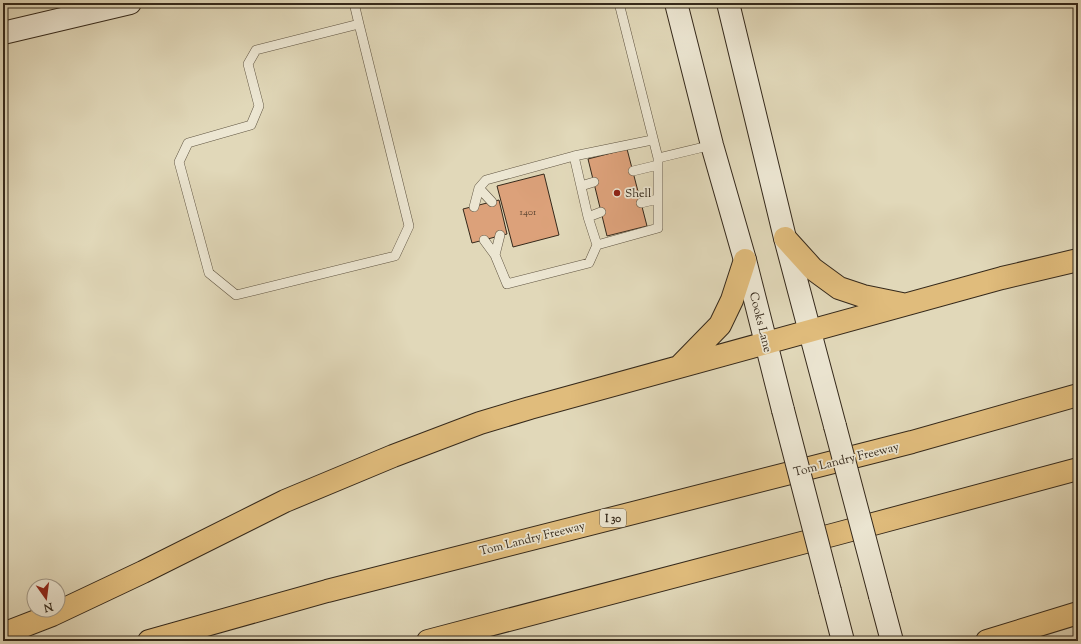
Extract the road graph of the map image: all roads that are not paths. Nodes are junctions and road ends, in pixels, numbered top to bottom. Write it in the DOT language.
graph roads {
  1 [pos="130,3"];
  2 [pos="354,3"];
  3 [pos="619,3"];
  4 [pos="676,3"];
  5 [pos="728,3"];
  6 [pos="359,24"];
  7 [pos="3,33"];
  8 [pos="652,140"];
  9 [pos="712,145"];
  10 [pos="574,156"];
  11 [pos="658,162"];
  12 [pos="633,171"];
  13 [pos="594,182"];
  14 [pos="581,186"];
  15 [pos="479,188"];
  16 [pos="658,199"];
  17 [pos="492,202"];
  18 [pos="641,204"];
  19 [pos="474,206"];
  20 [pos="601,212"];
  21 [pos="588,217"];
  22 [pos="500,236"];
  23 [pos="785,238"];
  24 [pos="484,240"];
  25 [pos="597,245"];
  26 [pos="495,255"];
  27 [pos="745,260"];
  28 [pos="1078,260"];
  29 [pos="905,305"];
  30 [pos="810,331"];
  31 [pos="766,344"];
  32 [pos="679,367"];
  33 [pos="1078,395"];
  34 [pos="1078,469"];
  35 [pos="1078,613"];
  36 [pos="3,634"];
  37 [pos="149,641"];
  38 [pos="428,641"];
  39 [pos="843,641"];
  40 [pos="892,641"];
  41 [pos="987,641"];
  1 -- 7 [label="main road"];
  2 -- 6 [label="lane"];
  3 -- 8 [label="lane"];
  4 -- 9 [label="main road, Cooks Lane"];
  5 -- 23 [label="main road"];
  6 -- 6 [label="lane"];
  8 -- 10 [label="lane"];
  8 -- 11 [label="lane"];
  9 -- 11 [label="lane"];
  9 -- 27 [label="main road, Cooks Lane"];
  10 -- 14 [label="lane"];
  10 -- 15 [label="lane"];
  11 -- 12 [label="lane"];
  11 -- 16 [label="lane"];
  13 -- 14 [label="lane"];
  14 -- 21 [label="lane"];
  15 -- 17 [label="lane"];
  15 -- 19 [label="lane"];
  16 -- 18 [label="lane"];
  16 -- 25 [label="lane"];
  20 -- 21 [label="lane"];
  21 -- 25 [label="lane"];
  22 -- 26 [label="lane"];
  23 -- 29 [label="highway"];
  23 -- 30 [label="main road"];
  24 -- 26 [label="lane"];
  25 -- 26 [label="lane"];
  27 -- 31 [label="main road, Cooks Lane"];
  27 -- 32 [label="highway"];
  28 -- 29 [label="highway"];
  29 -- 30 [label="highway"];
  30 -- 31 [label="highway"];
  30 -- 40 [label="main road, bridge"];
  31 -- 32 [label="highway"];
  31 -- 39 [label="main road, Cooks Lane, bridge"];
  32 -- 36 [label="highway"];
  33 -- 37 [label="highway, Tom Landry Freeway / I 30"];
  34 -- 38 [label="highway"];
  35 -- 41 [label="highway"];
}
